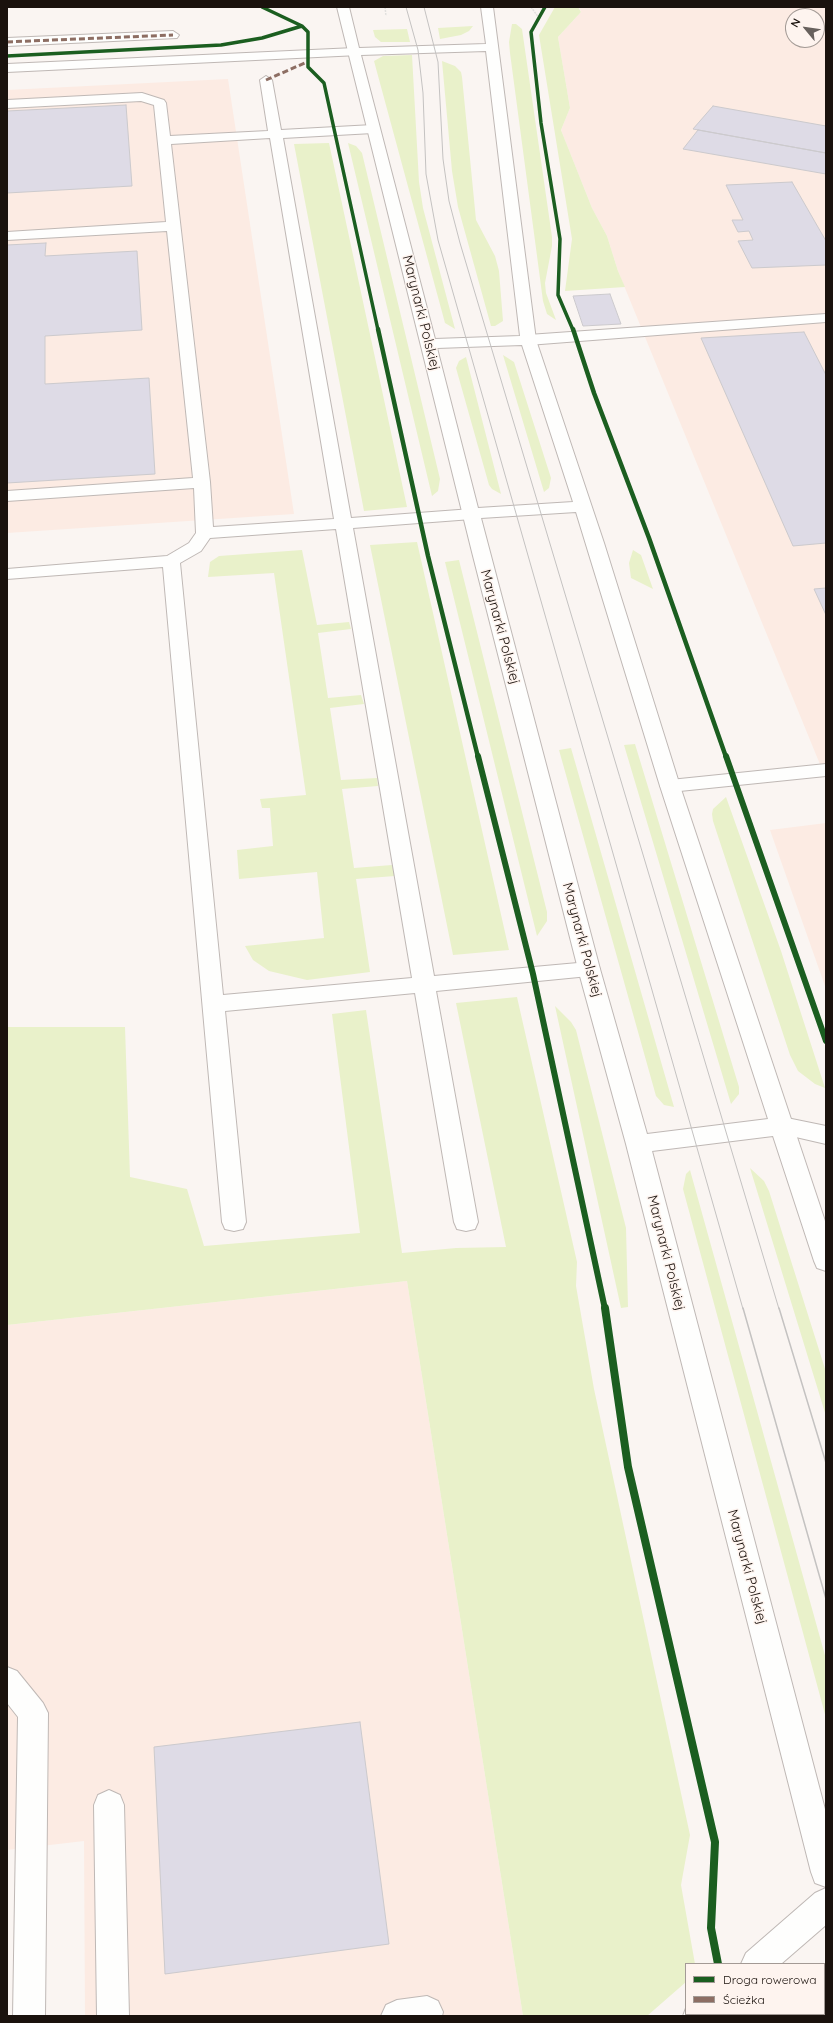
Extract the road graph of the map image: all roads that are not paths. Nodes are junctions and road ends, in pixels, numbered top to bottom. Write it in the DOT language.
graph roads {
  1 [pos="343,7"];
  2 [pos="487,7"];
  3 [pos="173,35"];
  4 [pos="7,42"];
  5 [pos="492,47"];
  6 [pos="354,52"];
  7 [pos="7,68"];
  8 [pos="266,80"];
  9 [pos="7,104"];
  10 [pos="373,129"];
  11 [pos="276,134"];
  12 [pos="164,140"];
  13 [pos="174,226"];
  14 [pos="7,236"];
  15 [pos="826,318"];
  16 [pos="528,340"];
  17 [pos="429,344"];
  18 [pos="202,482"];
  19 [pos="7,496"];
  20 [pos="583,506"];
  21 [pos="472,514"];
  22 [pos="343,523"];
  23 [pos="205,533"];
  24 [pos="171,561"];
  25 [pos="7,574"];
  26 [pos="826,770"];
  27 [pos="670,786"];
  28 [pos="589,969"];
  29 [pos="423,984"];
  30 [pos="214,1004"];
  31 [pos="782,1126"];
  32 [pos="826,1135"];
  33 [pos="638,1144"];
  34 [pos="234,1222"];
  35 [pos="466,1222"];
  36 [pos="826,1261"];
  37 [pos="7,1680"];
  38 [pos="109,1805"];
  39 [pos="826,1872"];
  40 [pos="826,1904"];
  41 [pos="758,1963"];
  42 [pos="29,2016"];
  43 [pos="113,2016"];
  1 -- 6 [label="main road, Marynarki Polskiej"];
  2 -- 5 [label="main road"];
  3 -- 4 [label="main road"];
  5 -- 6 [label="main road"];
  5 -- 16 [label="main road"];
  6 -- 7 [label="main road"];
  6 -- 10 [label="main road, Marynarki Polskiej"];
  8 -- 11 [label="main road"];
  9 -- 12 [label="main road"];
  10 -- 11 [label="main road"];
  10 -- 17 [label="main road, Marynarki Polskiej"];
  11 -- 12 [label="main road"];
  11 -- 22 [label="main road"];
  12 -- 13 [label="main road"];
  13 -- 14 [label="main road"];
  13 -- 18 [label="main road"];
  15 -- 16 [label="main road"];
  16 -- 17 [label="main road"];
  16 -- 20 [label="main road"];
  17 -- 21 [label="main road, Marynarki Polskiej"];
  18 -- 19 [label="main road"];
  18 -- 23 [label="main road"];
  20 -- 21 [label="main road"];
  20 -- 27 [label="main road"];
  21 -- 22 [label="main road"];
  21 -- 28 [label="main road, Marynarki Polskiej"];
  22 -- 23 [label="main road"];
  22 -- 29 [label="main road"];
  23 -- 24 [label="main road"];
  24 -- 25 [label="main road"];
  24 -- 30 [label="main road"];
  26 -- 27 [label="main road"];
  27 -- 31 [label="main road"];
  28 -- 29 [label="main road"];
  28 -- 33 [label="main road, Marynarki Polskiej"];
  29 -- 30 [label="main road"];
  29 -- 35 [label="main road"];
  30 -- 34 [label="main road"];
  31 -- 32 [label="main road"];
  31 -- 33 [label="main road"];
  31 -- 36 [label="main road"];
  33 -- 39 [label="main road, Marynarki Polskiej"];
  37 -- 42 [label="main road"];
  38 -- 43 [label="main road"];
  40 -- 41 [label="main road"];
}
